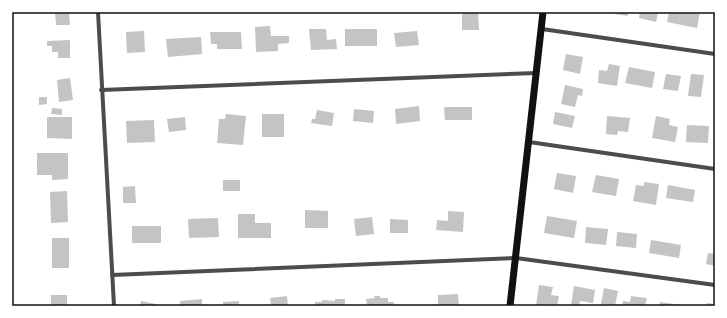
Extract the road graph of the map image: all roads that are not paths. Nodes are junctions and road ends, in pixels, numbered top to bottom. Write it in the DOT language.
graph roads {
  1 [pos="98,12"];
  2 [pos="544,12"];
  3 [pos="542,29"];
  4 [pos="715,54"];
  5 [pos="537,73"];
  6 [pos="101,90"];
  7 [pos="529,142"];
  8 [pos="715,169"];
  9 [pos="516,258"];
  10 [pos="112,275"];
  11 [pos="715,285"];
  12 [pos="114,306"];
  13 [pos="510,306"];
  1 -- 6 [label="street"];
  2 -- 3 [label="main road"];
  3 -- 4 [label="street"];
  3 -- 5 [label="main road"];
  5 -- 6 [label="street"];
  5 -- 7 [label="main road"];
  6 -- 10 [label="street"];
  7 -- 8 [label="street"];
  7 -- 9 [label="main road"];
  9 -- 10 [label="street"];
  9 -- 11 [label="street"];
  9 -- 13 [label="main road"];
  10 -- 12 [label="street"];
}
